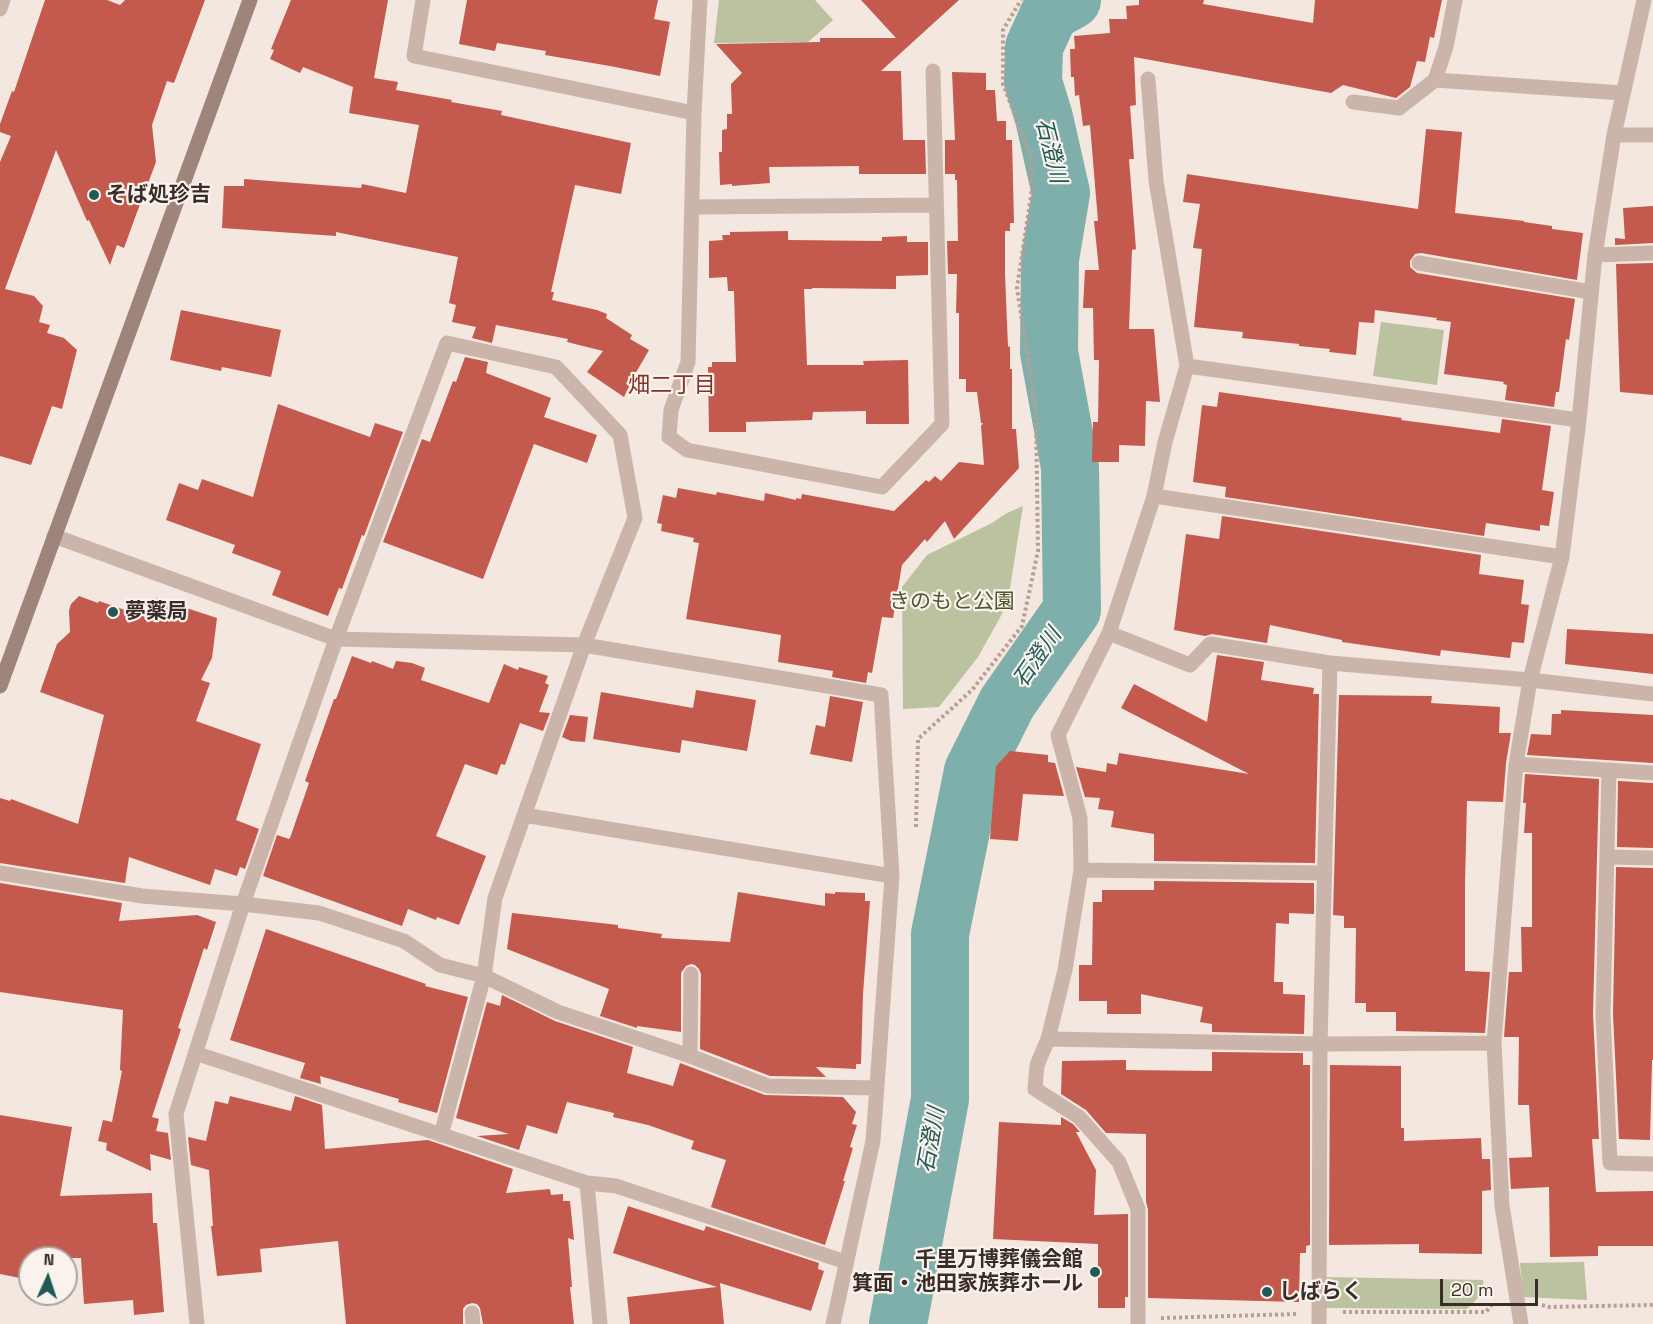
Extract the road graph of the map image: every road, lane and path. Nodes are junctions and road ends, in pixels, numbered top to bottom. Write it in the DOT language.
graph roads {
  1 [pos="3,0"];
  2 [pos="250,0"];
  3 [pos="423,0"];
  4 [pos="700,0"];
  5 [pos="1021,0"];
  6 [pos="1455,0"];
  7 [pos="1646,6"];
  8 [pos="0,9"];
  9 [pos="933,71"];
  10 [pos="1148,79"];
  11 [pos="1435,80"];
  12 [pos="1623,93"];
  13 [pos="1353,102"];
  14 [pos="694,113"];
  15 [pos="1614,135"];
  16 [pos="1653,135"];
  17 [pos="936,205"];
  18 [pos="692,207"];
  19 [pos="1653,253"];
  20 [pos="1595,255"];
  21 [pos="1419,263"];
  22 [pos="1591,292"];
  23 [pos="1187,366"];
  24 [pos="1579,420"];
  25 [pos="1154,496"];
  26 [pos="54,536"];
  27 [pos="1562,557"];
  28 [pos="1109,633"];
  29 [pos="336,639"];
  30 [pos="584,645"];
  31 [pos="1330,663"];
  32 [pos="1530,680"];
  33 [pos="0,686"];
  34 [pos="1653,694"];
  35 [pos="1516,764"];
  36 [pos="1609,770"];
  37 [pos="1653,773"];
  38 [pos="524,815"];
  39 [pos="916,833"];
  40 [pos="1607,857"];
  41 [pos="1653,858"];
  42 [pos="1082,870"];
  43 [pos="0,873"];
  44 [pos="1325,873"];
  45 [pos="892,876"];
  46 [pos="243,904"];
  47 [pos="690,974"];
  48 [pos="484,976"];
  49 [pos="1048,1039"];
  50 [pos="1494,1043"];
  51 [pos="1320,1044"];
  52 [pos="195,1053"];
  53 [pos="690,1056"];
  54 [pos="877,1088"];
  55 [pos="441,1135"];
  56 [pos="1653,1164"];
  57 [pos="587,1184"];
  58 [pos="846,1262"];
  59 [pos="1533,1303"];
  60 [pos="1653,1305"];
  61 [pos="197,1324"];
  62 [pos="600,1324"];
  63 [pos="832,1324"];
  64 [pos="1138,1324"];
  65 [pos="1319,1324"];
  66 [pos="1521,1324"];
  1 -- 8 [label="street"];
  2 -- 26 [label="street"];
  3 -- 14 [label="street"];
  4 -- 14 [label="street"];
  5 -- 39 [label="path"];
  6 -- 11 [label="street"];
  7 -- 12 [label="street"];
  9 -- 17 [label="street"];
  10 -- 23 [label="street"];
  11 -- 12 [label="street"];
  11 -- 13 [label="street"];
  12 -- 15 [label="street"];
  14 -- 18 [label="street"];
  15 -- 16 [label="street"];
  15 -- 20 [label="street"];
  17 -- 18 [label="street"];
  17 -- 18 [label="street"];
  19 -- 20 [label="street"];
  20 -- 22 [label="street"];
  21 -- 22 [label="street"];
  22 -- 24 [label="street"];
  23 -- 24 [label="street"];
  23 -- 25 [label="street"];
  24 -- 27 [label="street"];
  25 -- 27 [label="street"];
  25 -- 28 [label="street"];
  26 -- 29 [label="street"];
  26 -- 33 [label="street"];
  27 -- 32 [label="street"];
  28 -- 31 [label="street"];
  28 -- 42 [label="street"];
  29 -- 30 [label="street"];
  29 -- 30 [label="street"];
  29 -- 46 [label="street"];
  30 -- 38 [label="street"];
  30 -- 45 [label="street"];
  31 -- 32 [label="street"];
  31 -- 44 [label="street"];
  32 -- 34 [label="street"];
  32 -- 35 [label="street"];
  35 -- 36 [label="street"];
  35 -- 50 [label="street"];
  36 -- 37 [label="street"];
  36 -- 40 [label="street"];
  38 -- 45 [label="street"];
  38 -- 48 [label="street"];
  40 -- 41 [label="street"];
  40 -- 56 [label="street"];
  42 -- 44 [label="street"];
  42 -- 49 [label="street"];
  43 -- 46 [label="street"];
  44 -- 51 [label="street"];
  45 -- 54 [label="street"];
  46 -- 48 [label="street"];
  46 -- 52 [label="street"];
  47 -- 53 [label="street"];
  48 -- 53 [label="street"];
  48 -- 55 [label="street"];
  49 -- 51 [label="street"];
  49 -- 64 [label="street"];
  50 -- 51 [label="street"];
  50 -- 66 [label="street"];
  51 -- 65 [label="street"];
  52 -- 55 [label="street"];
  52 -- 61 [label="street"];
  53 -- 54 [label="street"];
  54 -- 58 [label="street"];
  55 -- 57 [label="street"];
  57 -- 58 [label="street"];
  57 -- 62 [label="street"];
  58 -- 63 [label="street"];
  59 -- 60 [label="path"];
}
